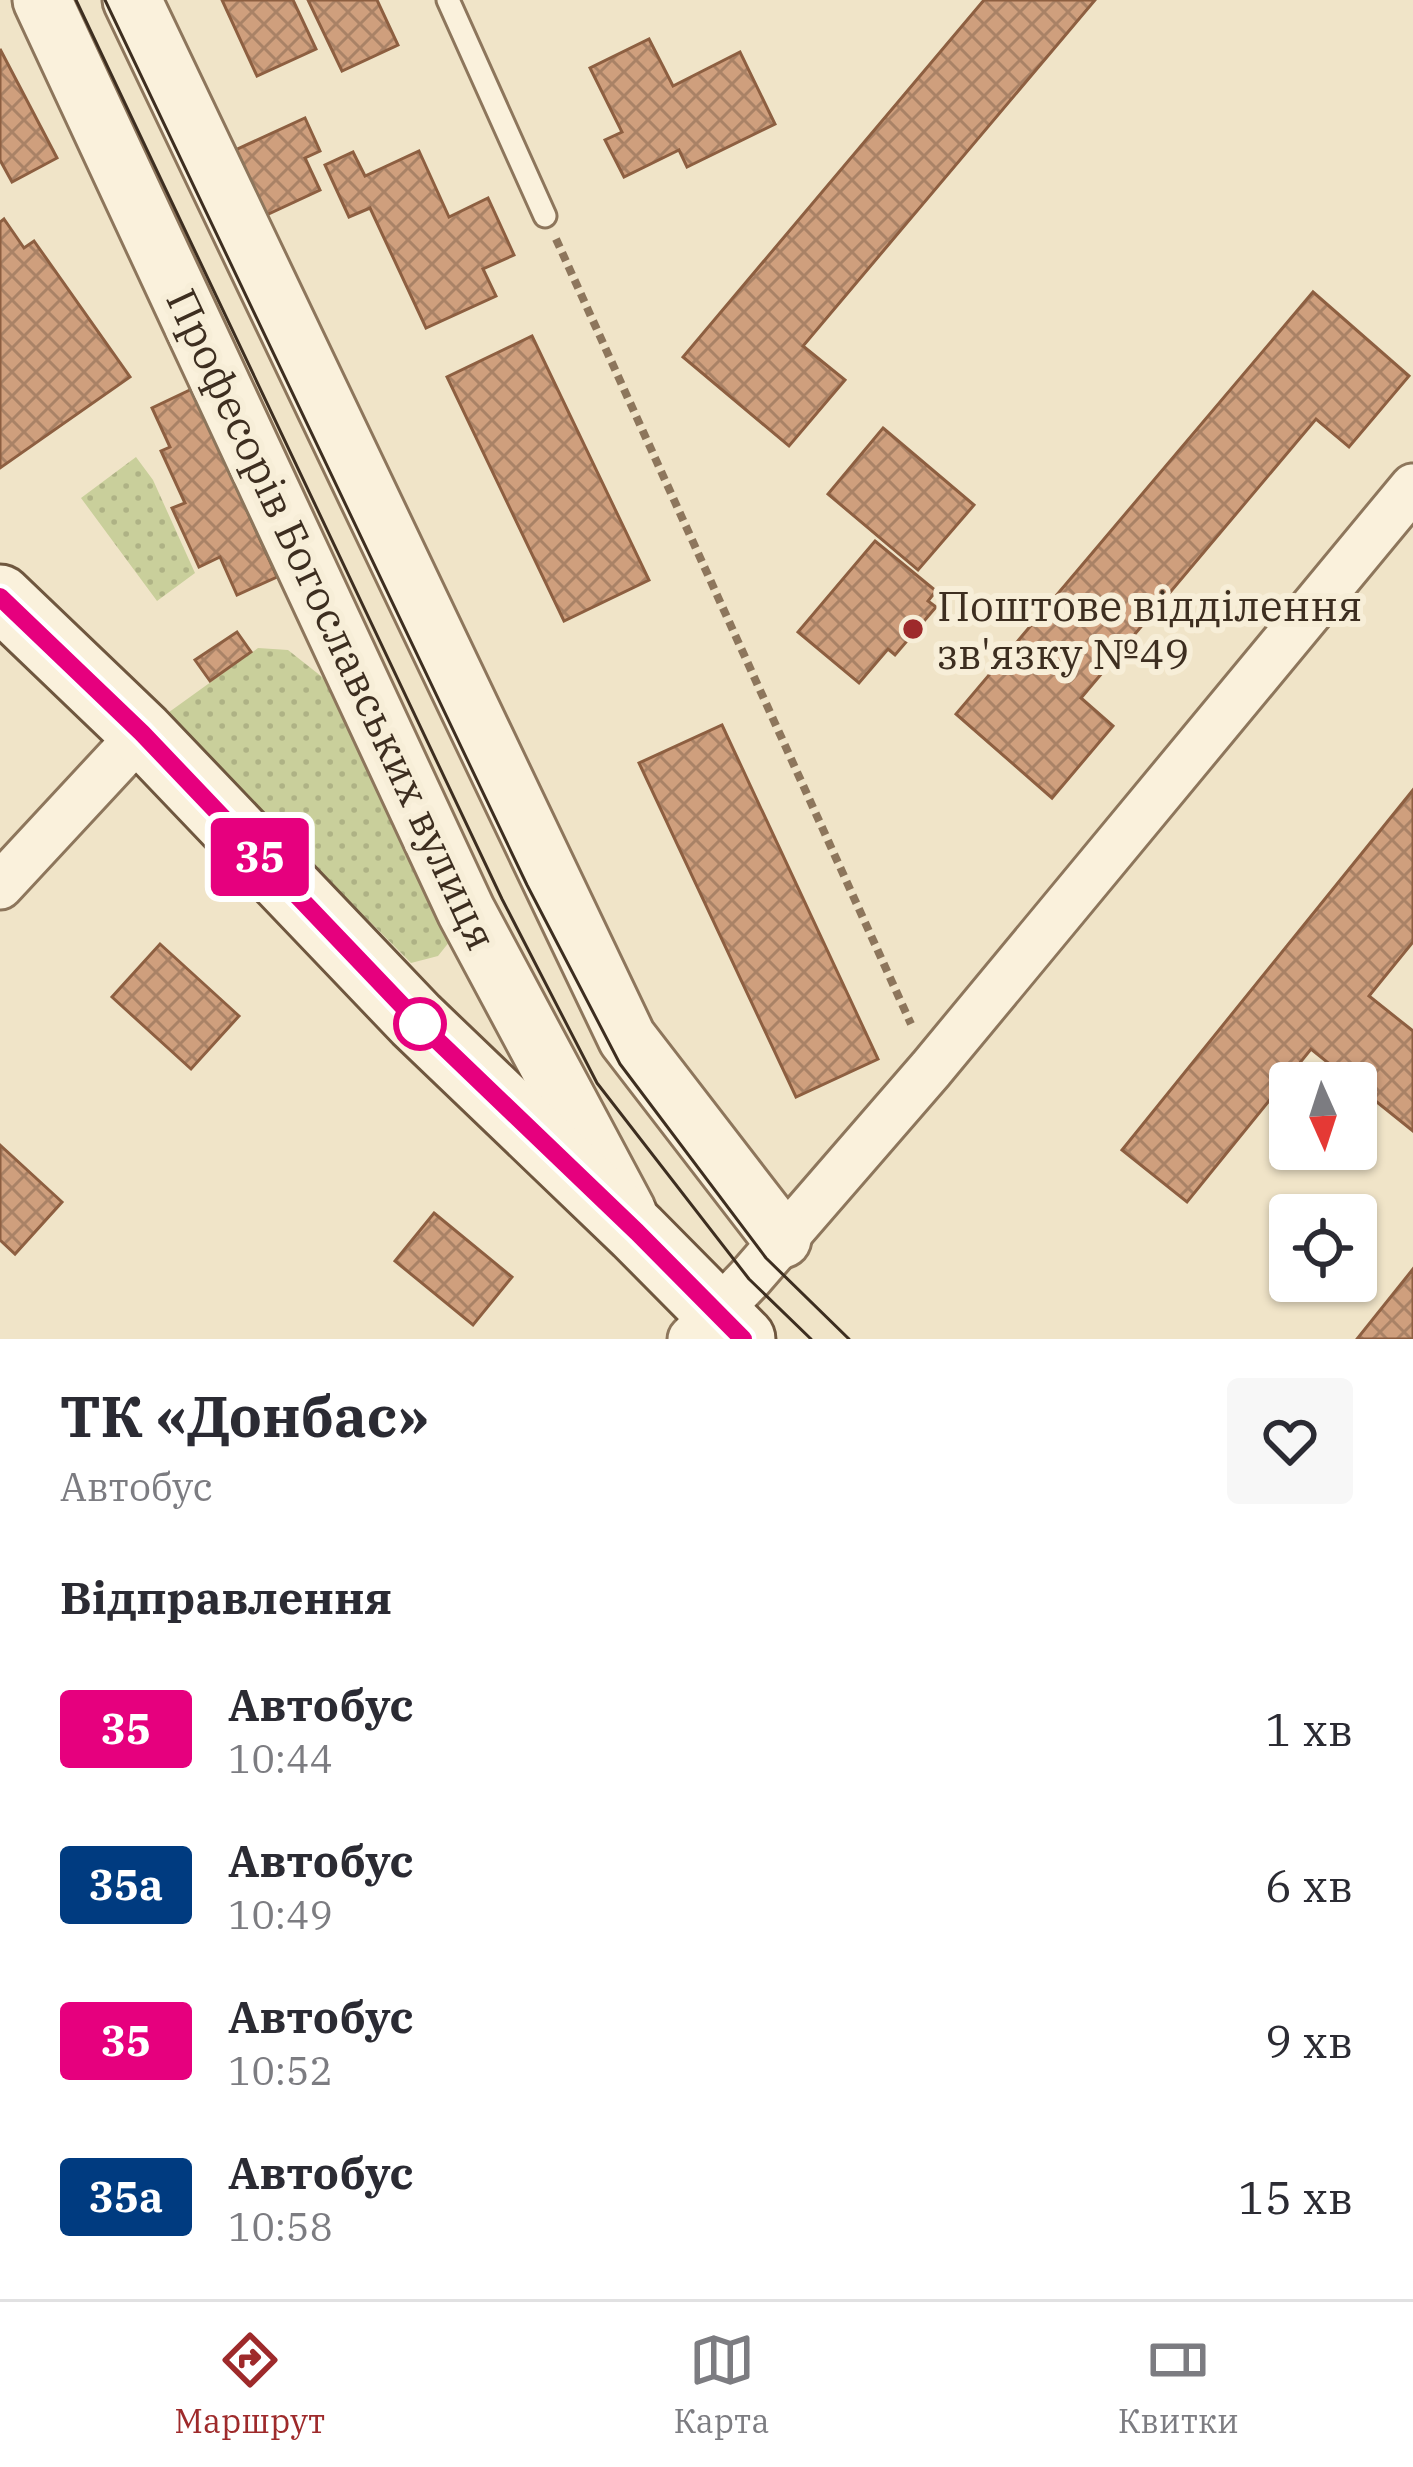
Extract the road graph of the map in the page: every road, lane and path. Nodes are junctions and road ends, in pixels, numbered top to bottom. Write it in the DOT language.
graph roads {
  1 [pos="42,0"];
  2 [pos="132,0"];
  3 [pos="448,0"];
  4 [pos="545,216"];
  5 [pos="1402,507"];
  6 [pos="0,597"];
  7 [pos="142,733"];
  8 [pos="0,886"];
  9 [pos="932,1070"];
  10 [pos="637,1232"];
  11 [pos="782,1239"];
  12 [pos="717,1330"];
  1 -- 10 [label="street, Професорів Богославських вулиця"];
  2 -- 11 [label="street"];
  3 -- 4 [label="lane"];
  4 -- 9 [label="path"];
  5 -- 9 [label="street"];
  6 -- 7 [label="main road"];
  7 -- 8 [label="street"];
  7 -- 10 [label="main road"];
  9 -- 11 [label="street"];
  10 -- 12 [label="main road"];
  11 -- 12 [label="street"];
}
